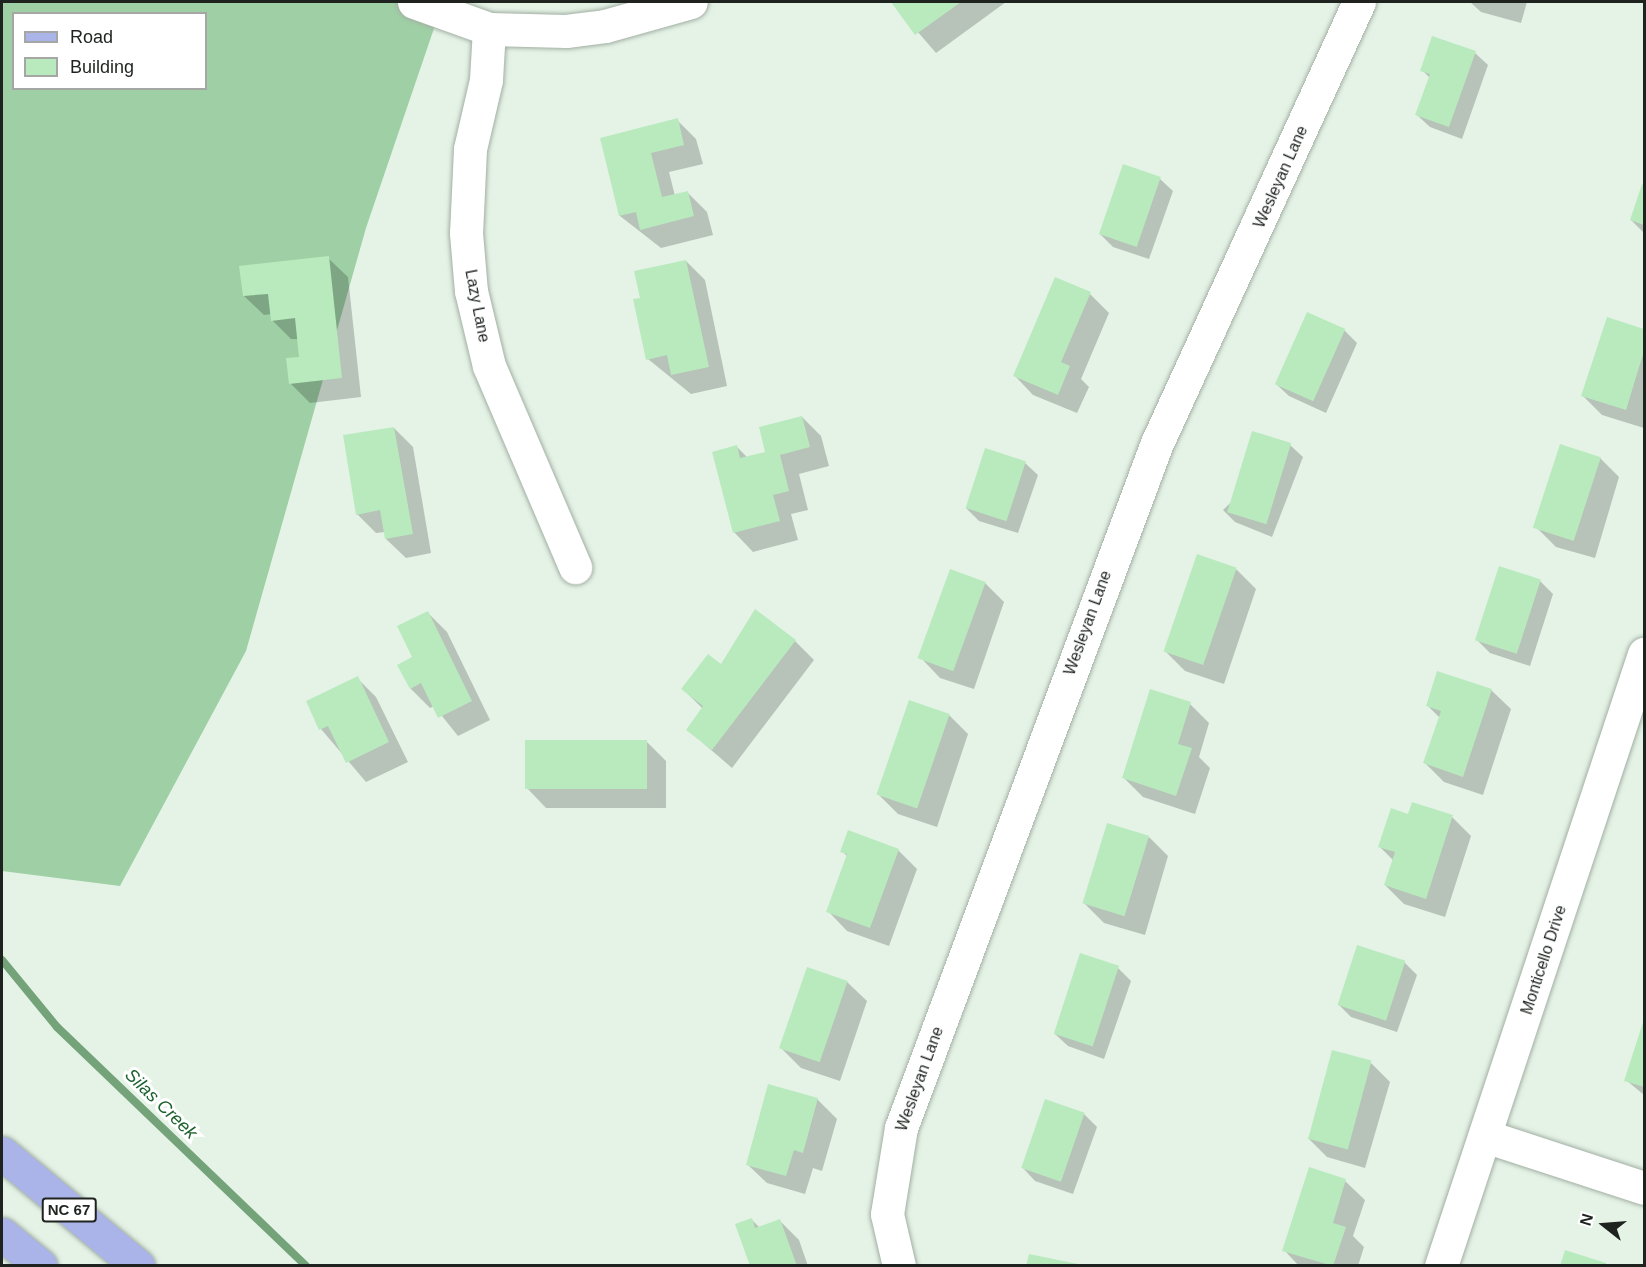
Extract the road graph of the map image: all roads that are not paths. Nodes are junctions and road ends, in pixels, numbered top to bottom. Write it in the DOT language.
graph roads {
  1 [pos="414,2"];
  2 [pos="690,2"];
  3 [pos="1359,2"];
  4 [pos="489,29"];
  5 [pos="575,567"];
  6 [pos="1644,654"];
  7 [pos="1485,1136"];
  8 [pos="2,1153"];
  9 [pos="1644,1188"];
  10 [pos="2,1234"];
  11 [pos="41,1266"];
  12 [pos="138,1266"];
  13 [pos="899,1266"];
  14 [pos="1441,1266"];
  1 -- 4 [label="street"];
  2 -- 4 [label="street"];
  3 -- 13 [label="street, Wesleyan Lane"];
  4 -- 5 [label="street, Lazy Lane"];
  6 -- 7 [label="street, Monticello Drive"];
  7 -- 9 [label="street"];
  7 -- 14 [label="street, Monticello Drive"];
  8 -- 12 [label="main road, NC 67"];
  10 -- 11 [label="main road"];
}
